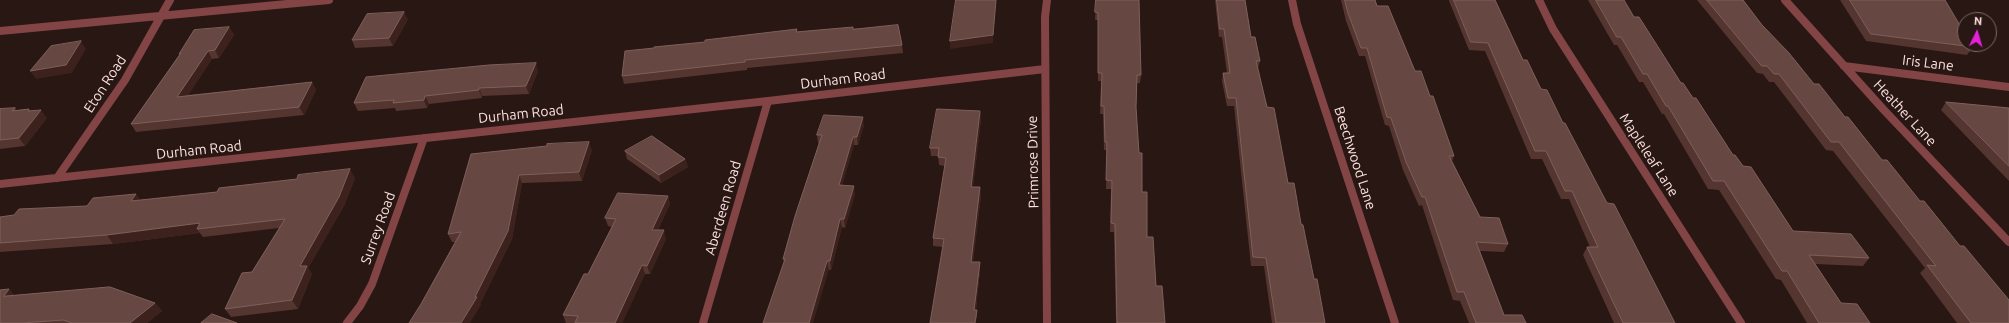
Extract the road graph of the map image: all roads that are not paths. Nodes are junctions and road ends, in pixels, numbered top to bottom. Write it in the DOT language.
graph roads {
  1 [pos="170,0"];
  2 [pos="329,0"];
  3 [pos="1047,0"];
  4 [pos="1292,0"];
  5 [pos="1539,0"];
  6 [pos="1785,0"];
  7 [pos="162,15"];
  8 [pos="0,30"];
  9 [pos="1844,66"];
  10 [pos="1045,69"];
  11 [pos="2009,87"];
  12 [pos="768,101"];
  13 [pos="424,138"];
  14 [pos="57,178"];
  15 [pos="0,184"];
  16 [pos="2009,242"];
  17 [pos="347,323"];
  18 [pos="703,323"];
  19 [pos="1047,323"];
  20 [pos="1395,323"];
  21 [pos="1741,323"];
  1 -- 7 [label="street, Eton Road"];
  2 -- 7 [label="street"];
  3 -- 10 [label="street, Primrose Drive"];
  4 -- 20 [label="street, Beechwood Lane"];
  5 -- 21 [label="street, Mapleleaf Lane"];
  6 -- 9 [label="street, Heather Lane"];
  7 -- 8 [label="street"];
  7 -- 14 [label="street, Eton Road"];
  9 -- 11 [label="street, Iris Lane"];
  9 -- 16 [label="street, Heather Lane"];
  10 -- 12 [label="street, Durham Road"];
  10 -- 19 [label="street, Primrose Drive"];
  12 -- 13 [label="street, Durham Road"];
  12 -- 18 [label="street, Aberdeen Road"];
  13 -- 14 [label="street, Durham Road"];
  13 -- 17 [label="street, Surrey Road"];
  14 -- 15 [label="street, Durham Road"];
}
